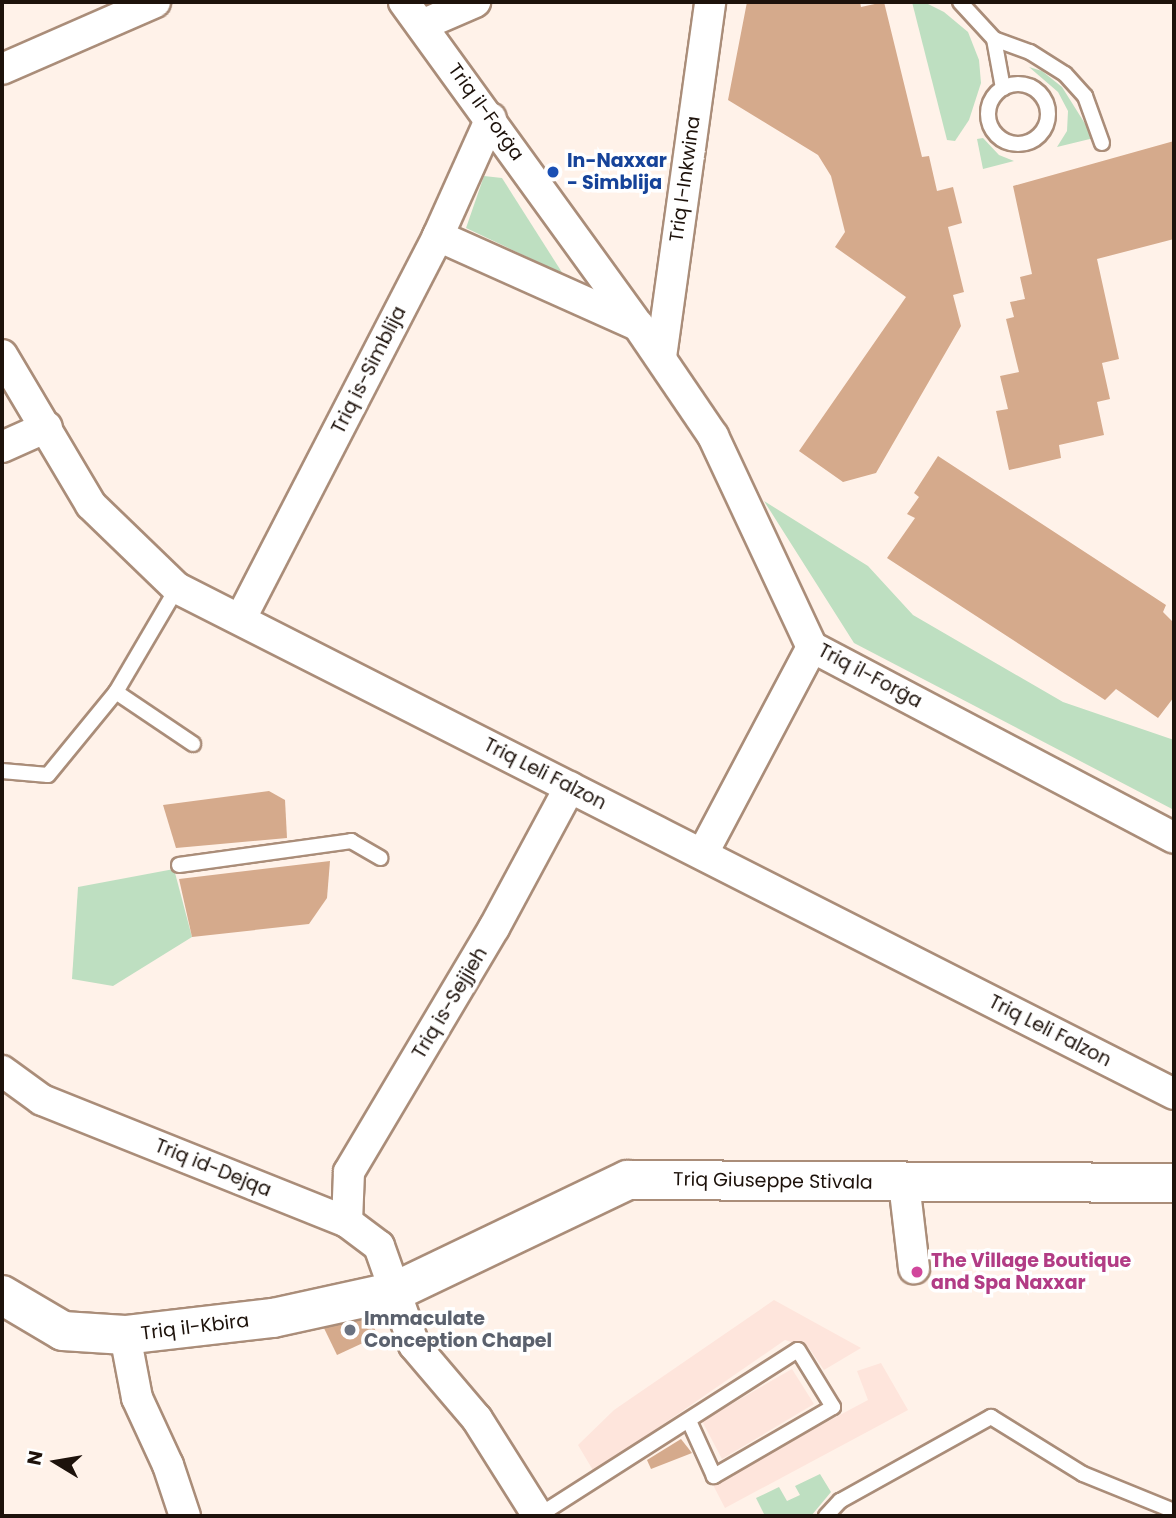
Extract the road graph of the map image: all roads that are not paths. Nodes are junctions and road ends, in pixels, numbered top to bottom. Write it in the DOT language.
graph roads {
  1 [pos="155,2"];
  2 [pos="475,2"];
  3 [pos="710,2"];
  4 [pos="960,2"];
  5 [pos="413,13"];
  6 [pos="994,39"];
  7 [pos="2,69"];
  8 [pos="1003,88"];
  9 [pos="491,118"];
  10 [pos="1102,143"];
  11 [pos="438,236"];
  12 [pos="639,327"];
  13 [pos="661,357"];
  14 [pos="4,364"];
  15 [pos="47,427"];
  16 [pos="2,447"];
  17 [pos="177,588"];
  18 [pos="241,618"];
  19 [pos="812,647"];
  20 [pos="116,692"];
  21 [pos="193,744"];
  22 [pos="2,771"];
  23 [pos="570,787"];
  24 [pos="1174,838"];
  25 [pos="703,853"];
  26 [pos="381,858"];
  27 [pos="179,866"];
  28 [pos="2,1071"];
  29 [pos="1174,1094"];
  30 [pos="904,1183"];
  31 [pos="1174,1183"];
  32 [pos="347,1222"];
  33 [pos="914,1268"];
  34 [pos="396,1291"];
  35 [pos="5,1304"];
  36 [pos="125,1335"];
  37 [pos="688,1421"];
  38 [pos="1174,1511"];
  39 [pos="185,1516"];
  40 [pos="538,1516"];
  41 [pos="827,1516"];
  1 -- 7 [label="street"];
  2 -- 5 [label="street"];
  3 -- 13 [label="street, Triq l-Inkwina"];
  4 -- 6 [label="lane"];
  5 -- 9 [label="street, Triq il-Forġa"];
  6 -- 8 [label="lane"];
  6 -- 10 [label="lane"];
  8 -- 8 [label="lane"];
  9 -- 11 [label="street, Triq is-Simblija"];
  9 -- 12 [label="street, Triq il-Forġa"];
  11 -- 12 [label="street, Triq il-Forġa"];
  11 -- 18 [label="street, Triq is-Simblija"];
  12 -- 13 [label="street, Triq il-Forġa"];
  13 -- 19 [label="street, Triq il-Forġa"];
  14 -- 15 [label="street, Triq Leli Falzon"];
  15 -- 16 [label="street"];
  15 -- 17 [label="street, Triq Leli Falzon"];
  17 -- 18 [label="street, Triq Leli Falzon"];
  17 -- 20 [label="lane"];
  18 -- 23 [label="street, Triq Leli Falzon"];
  19 -- 24 [label="street, Triq il-Forġa"];
  19 -- 25 [label="street"];
  20 -- 21 [label="lane"];
  20 -- 22 [label="lane"];
  23 -- 25 [label="street, Triq Leli Falzon"];
  23 -- 32 [label="street, Triq is-Sejjieh"];
  25 -- 29 [label="street, Triq Leli Falzon"];
  26 -- 27 [label="lane"];
  28 -- 32 [label="street, Triq id-Dejqa"];
  30 -- 31 [label="street, Triq Giuseppe Stivala"];
  30 -- 33 [label="street"];
  30 -- 34 [label="street, Triq Giuseppe Stivala"];
  32 -- 34 [label="street, Triq id-Dejqa"];
  34 -- 36 [label="street, Triq il-Kbira"];
  34 -- 40 [label="street, Triq id-Dejqa"];
  35 -- 36 [label="street, Triq il-Kbira"];
  36 -- 39 [label="street"];
  37 -- 37 [label="lane"];
  37 -- 40 [label="lane"];
  38 -- 41 [label="lane"];
}
